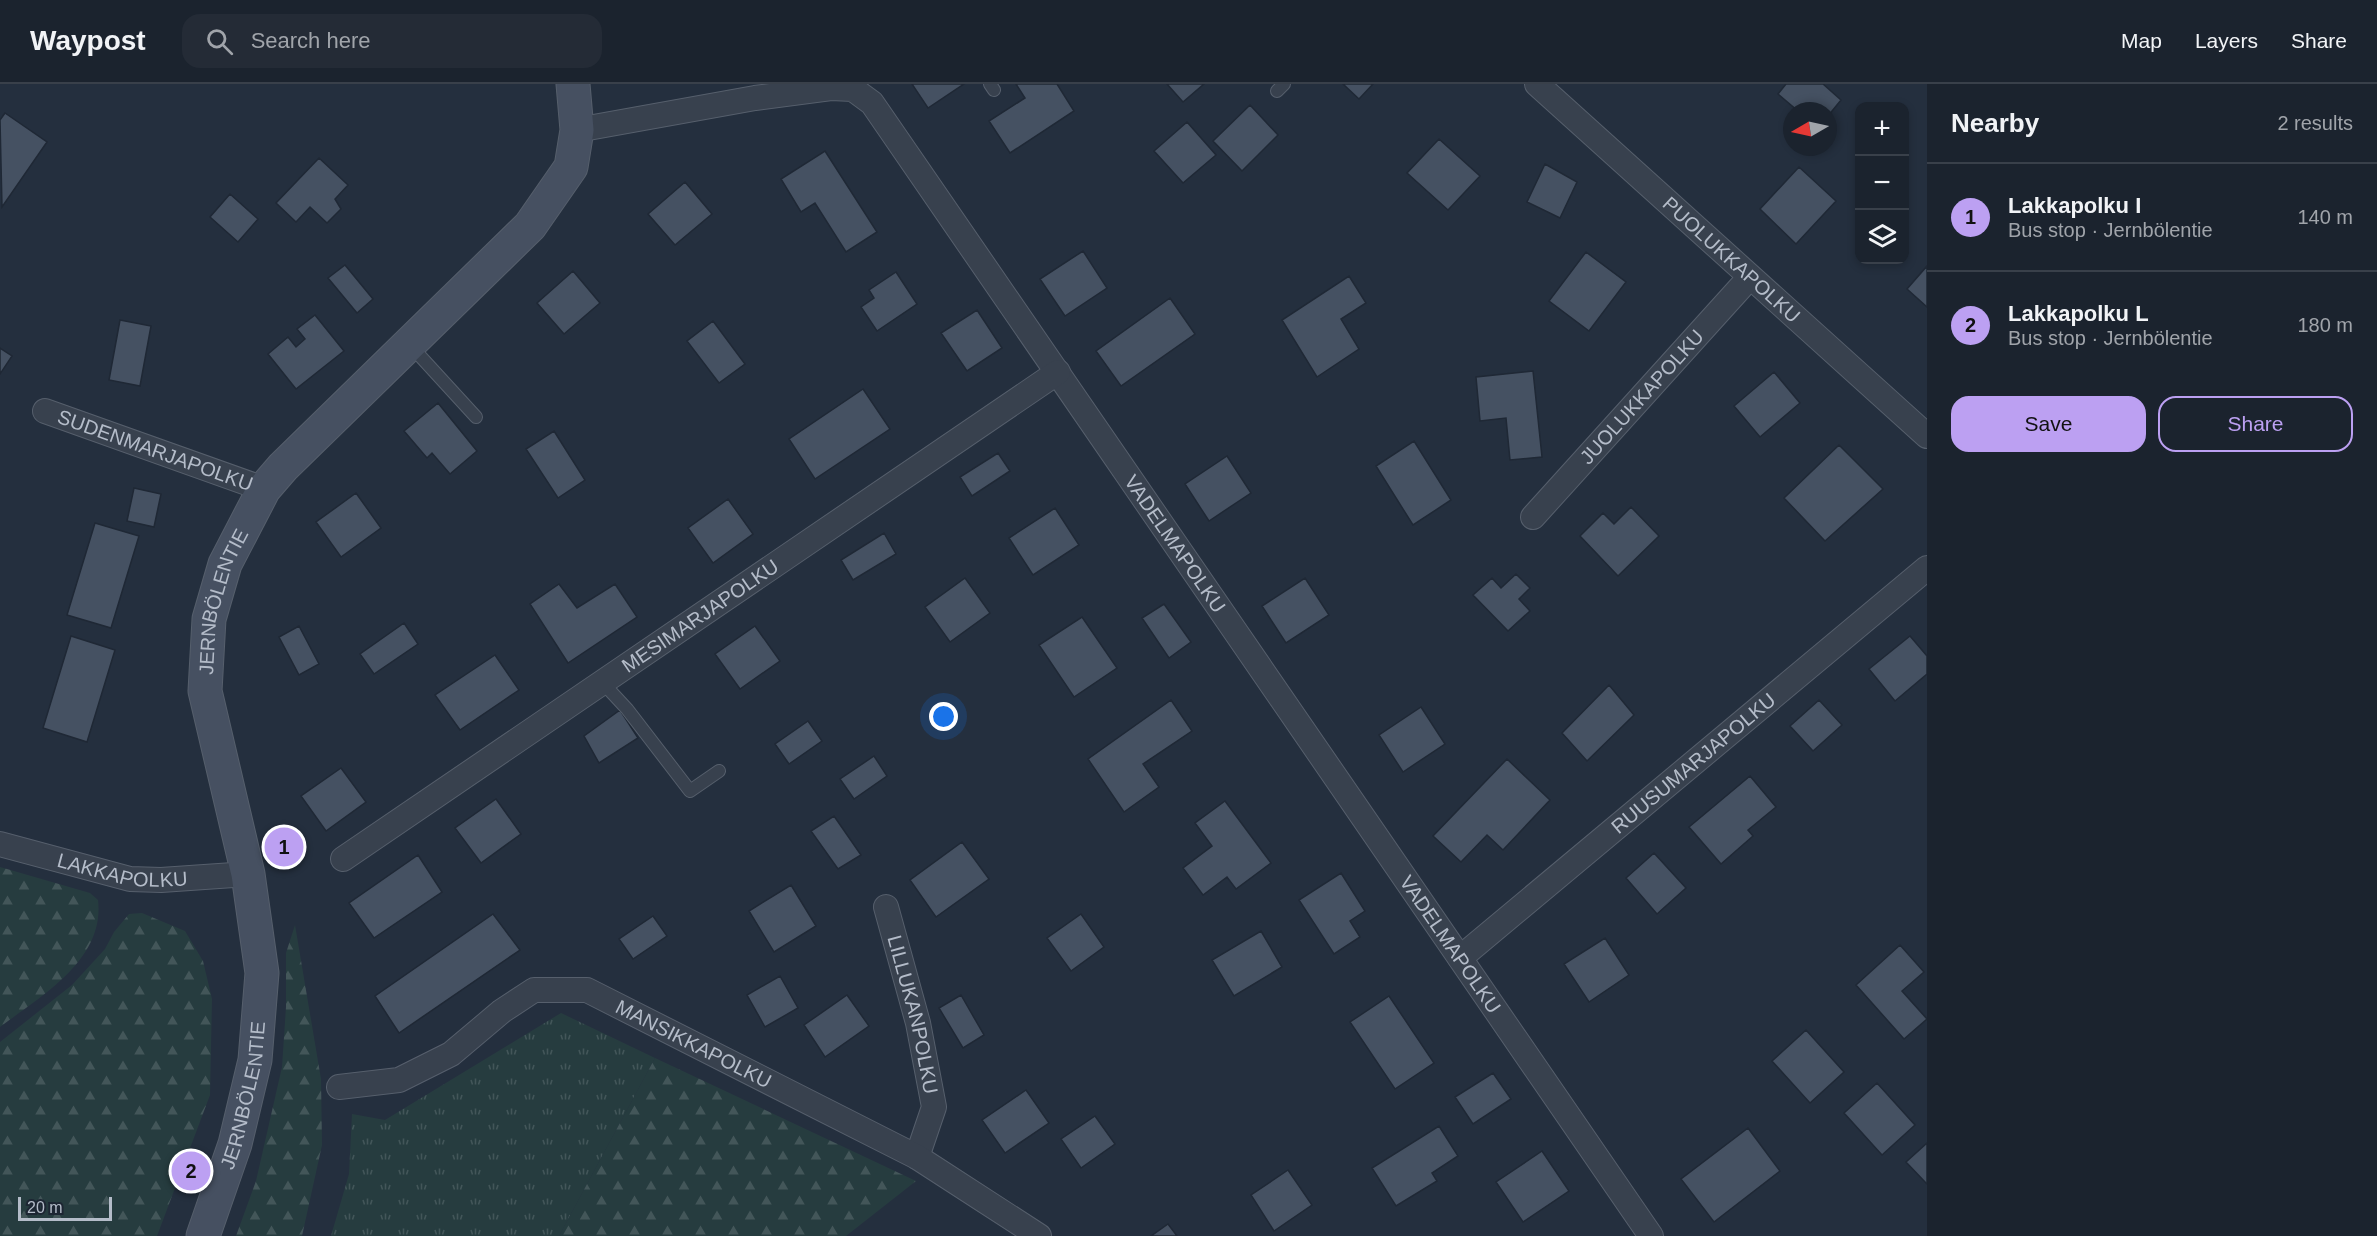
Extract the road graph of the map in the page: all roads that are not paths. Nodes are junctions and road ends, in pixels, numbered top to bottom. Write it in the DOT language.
graph roads {
  1 [pos="573,84"];
  2 [pos="1537,84"];
  3 [pos="850,86"];
  4 [pos="577,130"];
  5 [pos="1750,277"];
  6 [pos="409,344"];
  7 [pos="1058,372"];
  8 [pos="45,411"];
  9 [pos="476,417"];
  10 [pos="1927,436"];
  11 [pos="264,489"];
  12 [pos="1533,518"];
  13 [pos="1927,568"];
  14 [pos="602,682"];
  15 [pos="719,771"];
  16 [pos="0,844"];
  17 [pos="343,859"];
  18 [pos="248,874"];
  19 [pos="886,907"];
  20 [pos="1460,958"];
  21 [pos="339,1087"];
  22 [pos="917,1157"];
  23 [pos="203,1236"];
  24 [pos="1039,1236"];
  25 [pos="1651,1236"];
  1 -- 4 [label="street, JERNBÖLENTIE"];
  2 -- 5 [label="street, PUOLUKKAPOLKU"];
  3 -- 4 [label="street, VADELMAPOLKU"];
  3 -- 7 [label="street, VADELMAPOLKU"];
  4 -- 6 [label="street, JERNBÖLENTIE"];
  5 -- 10 [label="street, PUOLUKKAPOLKU"];
  5 -- 12 [label="street, JUOLUKKAPOLKU"];
  6 -- 9 [label="lane"];
  6 -- 11 [label="street, JERNBÖLENTIE"];
  7 -- 14 [label="street, MESIMARJAPOLKU"];
  7 -- 20 [label="street, VADELMAPOLKU"];
  8 -- 11 [label="street, SUDENMARJAPOLKU"];
  11 -- 18 [label="street, JERNBÖLENTIE"];
  13 -- 20 [label="street, RUUSUMARJAPOLKU"];
  14 -- 15 [label="lane"];
  14 -- 17 [label="street, MESIMARJAPOLKU"];
  16 -- 18 [label="street, LAKKAPOLKU"];
  18 -- 23 [label="street, JERNBÖLENTIE"];
  19 -- 22 [label="street, LILLUKANPOLKU"];
  20 -- 25 [label="street, VADELMAPOLKU"];
  21 -- 22 [label="street, MANSIKKAPOLKU"];
  22 -- 24 [label="street, MANSIKKAPOLKU"];
}
